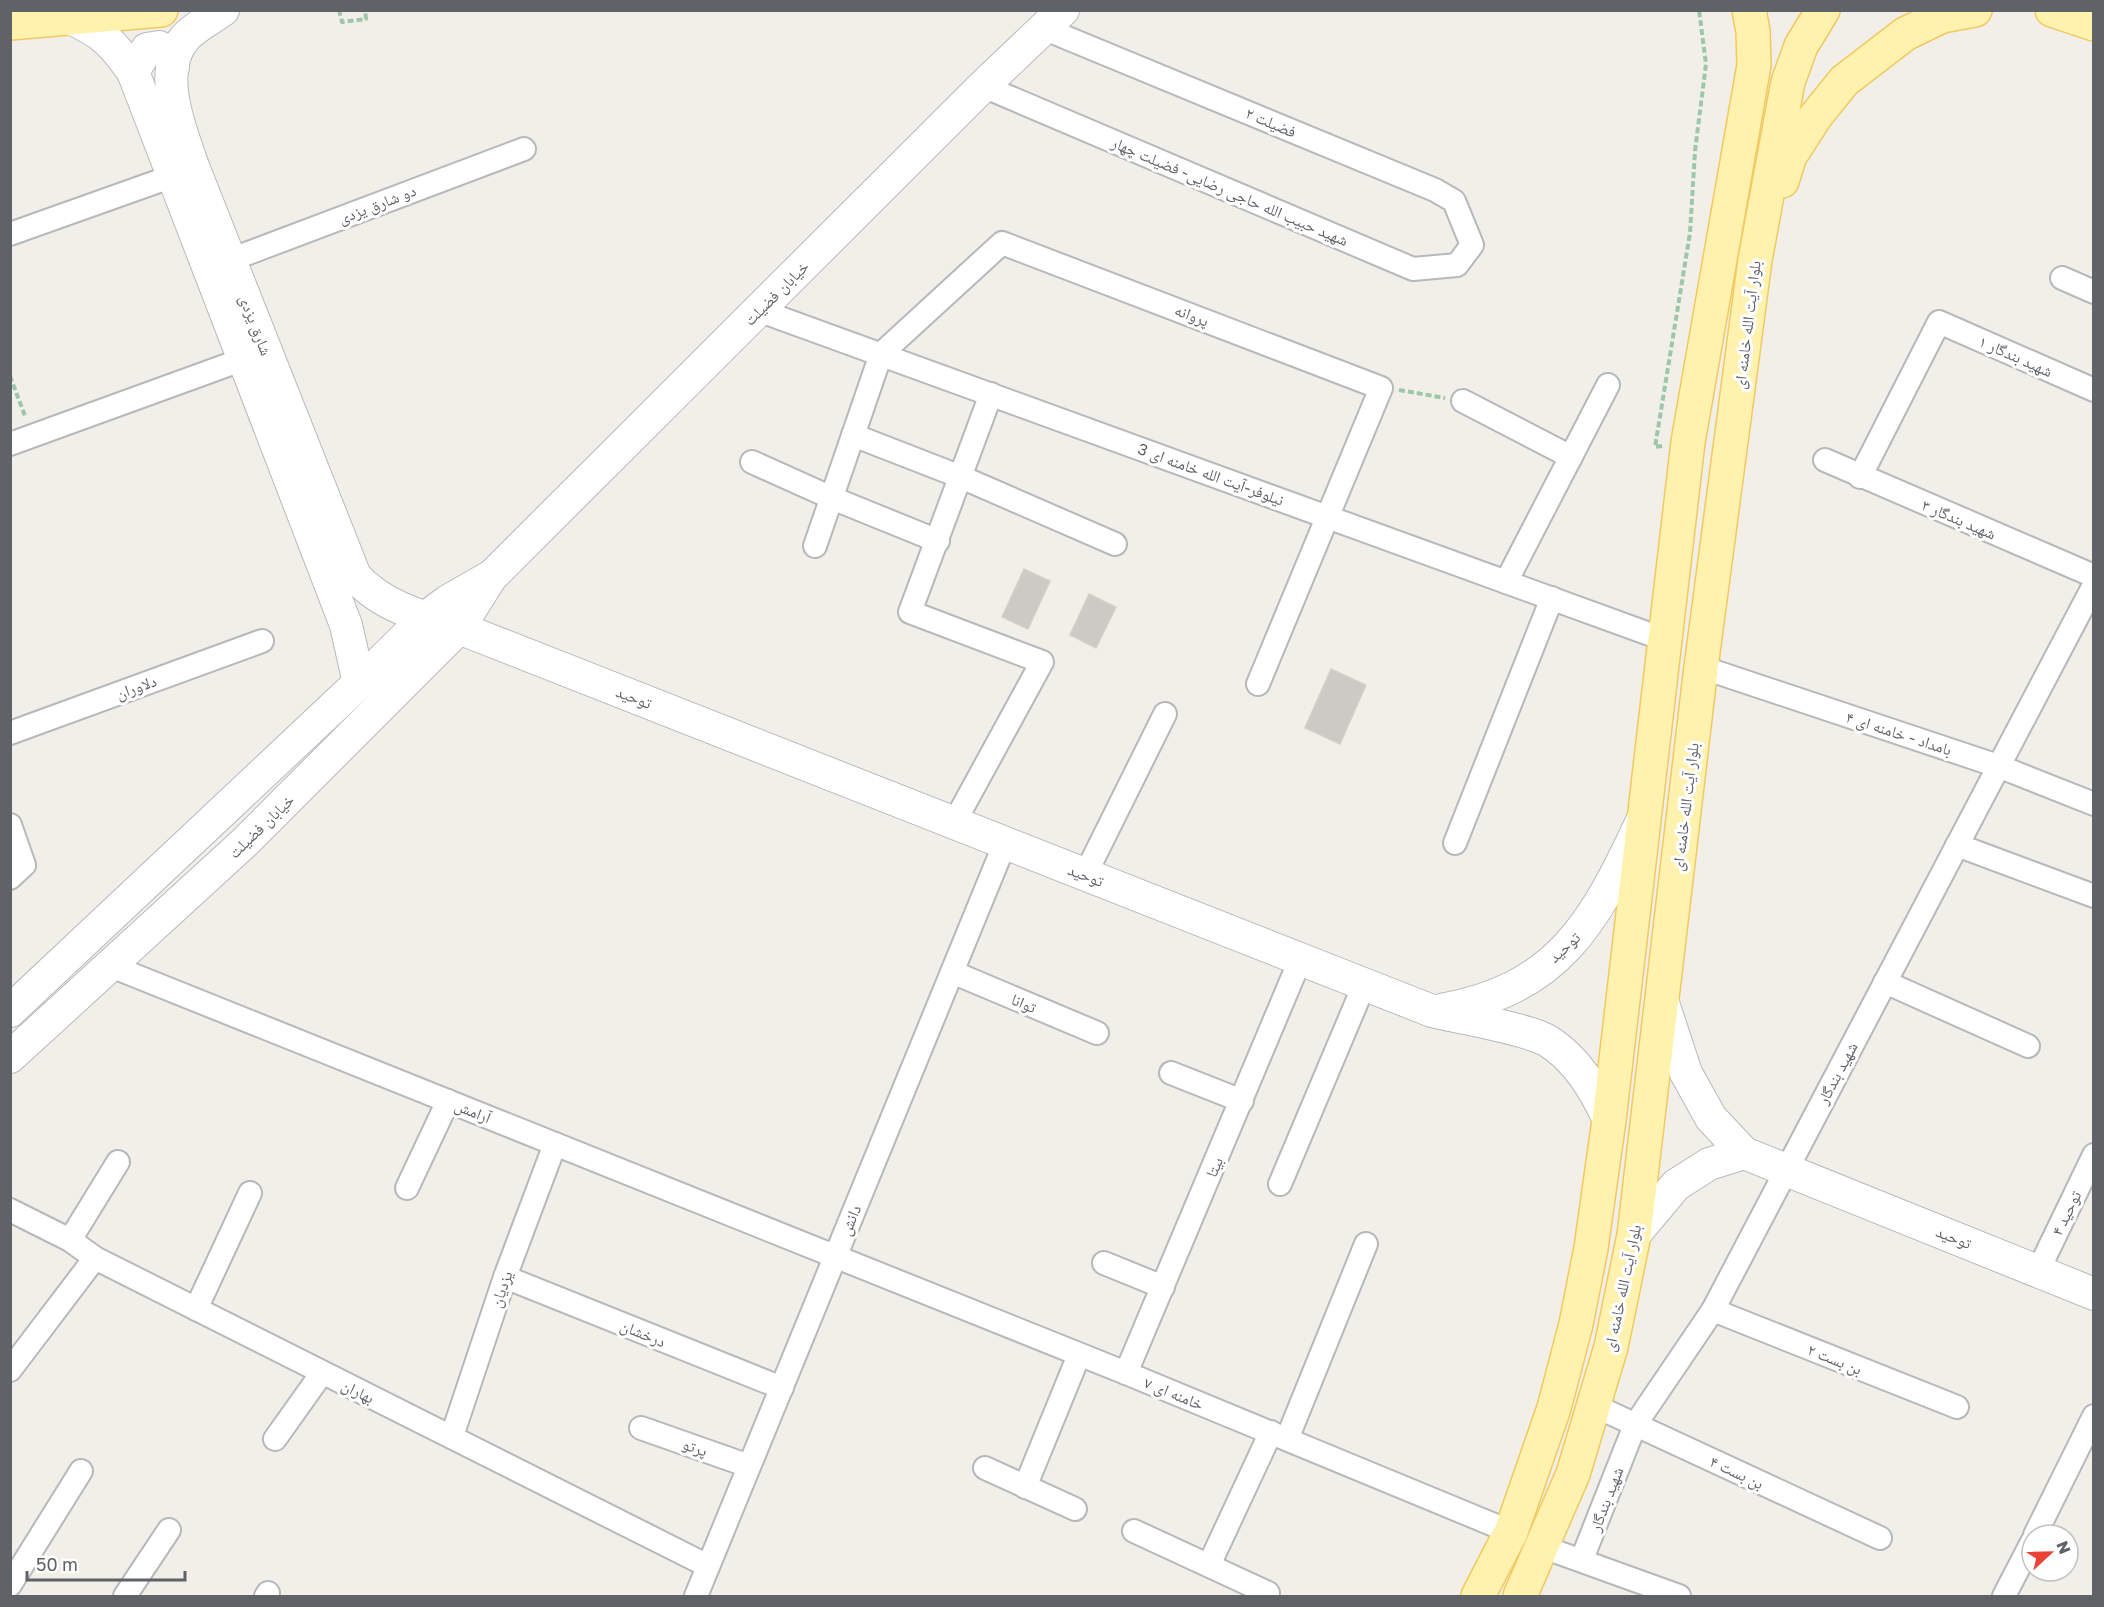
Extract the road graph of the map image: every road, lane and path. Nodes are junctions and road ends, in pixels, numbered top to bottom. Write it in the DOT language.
graph roads {
  1 [pos="161,10"];
  2 [pos="223,10"];
  3 [pos="339,10"];
  4 [pos="365,10"];
  5 [pos="1699,10"];
  6 [pos="1808,10"];
  7 [pos="1823,10"];
  8 [pos="1975,10"];
  9 [pos="2052,10"];
  10 [pos="1052,16"];
  11 [pos="1755,17"];
  12 [pos="69,18"];
  13 [pos="10,22"];
  14 [pos="2094,24"];
  15 [pos="1801,46"];
  16 [pos="173,67"];
  17 [pos="133,72"];
  18 [pos="983,86"];
  19 [pos="524,149"];
  20 [pos="173,176"];
  21 [pos="10,234"];
  22 [pos="1472,245"];
  23 [pos="230,260"];
  24 [pos="1755,260"];
  25 [pos="2062,278"];
  26 [pos="2094,292"];
  27 [pos="758,310"];
  28 [pos="880,354"];
  29 [pos="255,355"];
  30 [pos="10,376"];
  31 [pos="1608,385"];
  32 [pos="1381,387"];
  33 [pos="2094,390"];
  34 [pos="991,394"];
  35 [pos="1463,401"];
  36 [pos="853,435"];
  37 [pos="33,436"];
  38 [pos="1688,442"];
  39 [pos="10,444"];
  40 [pos="1571,457"];
  41 [pos="1825,460"];
  42 [pos="752,462"];
  43 [pos="961,477"];
  44 [pos="1860,477"];
  45 [pos="832,498"];
  46 [pos="1329,517"];
  47 [pos="938,541"];
  48 [pos="1115,544"];
  49 [pos="815,546"];
  50 [pos="2094,576"];
  51 [pos="491,577"];
  52 [pos="1506,582"];
  53 [pos="2094,585"];
  54 [pos="374,594"];
  55 [pos="1552,598"];
  56 [pos="340,609"];
  57 [pos="424,618"];
  58 [pos="459,628"];
  59 [pos="1663,639"];
  60 [pos="262,641"];
  61 [pos="1701,667"];
  62 [pos="359,683"];
  63 [pos="1258,684"];
  64 [pos="1165,714"];
  65 [pos="10,733"];
  66 [pos="1998,766"];
  67 [pos="2094,804"];
  68 [pos="1643,820"];
  69 [pos="954,823"];
  70 [pos="10,825"];
  71 [pos="1005,843"];
  72 [pos="1455,843"];
  73 [pos="1957,845"];
  74 [pos="1085,875"];
  75 [pos="10,878"];
  76 [pos="2094,896"];
  77 [pos="1300,960"];
  78 [pos="111,966"];
  79 [pos="952,972"];
  80 [pos="1885,982"];
  81 [pos="1364,985"];
  82 [pos="1663,1003"];
  83 [pos="10,1011"];
  84 [pos="1432,1011"];
  85 [pos="1097,1033"];
  86 [pos="2028,1046"];
  87 [pos="10,1057"];
  88 [pos="1171,1074"];
  89 [pos="448,1101"];
  90 [pos="1242,1101"];
  91 [pos="1609,1120"];
  92 [pos="555,1144"];
  93 [pos="1744,1153"];
  94 [pos="2094,1155"];
  95 [pos="118,1162"];
  96 [pos="1787,1169"];
  97 [pos="1280,1184"];
  98 [pos="407,1188"];
  99 [pos="250,1193"];
  100 [pos="10,1210"];
  101 [pos="1634,1235"];
  102 [pos="70,1240"];
  103 [pos="1366,1244"];
  104 [pos="835,1257"];
  105 [pos="96,1258"];
  106 [pos="1104,1263"];
  107 [pos="2038,1271"];
  108 [pos="505,1277"];
  109 [pos="1163,1287"];
  110 [pos="2094,1293"];
  111 [pos="196,1309"];
  112 [pos="1713,1310"];
  113 [pos="1079,1354"];
  114 [pos="10,1370"];
  115 [pos="321,1373"];
  116 [pos="1126,1373"];
  117 [pos="782,1388"];
  118 [pos="1593,1405"];
  119 [pos="1957,1407"];
  120 [pos="2094,1416"];
  121 [pos="1635,1425"];
  122 [pos="641,1428"];
  123 [pos="1279,1435"];
  124 [pos="452,1436"];
  125 [pos="275,1439"];
  126 [pos="749,1466"];
  127 [pos="985,1468"];
  128 [pos="81,1471"];
  129 [pos="1024,1487"];
  130 [pos="1075,1509"];
  131 [pos="2041,1523"];
  132 [pos="169,1530"];
  133 [pos="1134,1531"];
  134 [pos="1511,1532"];
  135 [pos="1880,1538"];
  136 [pos="1543,1547"];
  137 [pos="1582,1559"];
  138 [pos="1209,1565"];
  139 [pos="2020,1565"];
  140 [pos="708,1566"];
  141 [pos="10,1585"];
  142 [pos="1268,1593"];
  143 [pos="125,1596"];
  144 [pos="696,1596"];
  145 [pos="1478,1596"];
  146 [pos="1520,1596"];
  147 [pos="1679,1596"];
  148 [pos="2004,1596"];
  1 -- 12 [label="main road"];
  2 -- 16 [label="street, شارق یزدی"];
  3 -- 4 [label="path"];
  5 -- 38 [label="path"];
  6 -- 15 [label="main road"];
  7 -- 15 [label="main road, بلوار آیت الله خامنه ای"];
  8 -- 24 [label="main road"];
  9 -- 14 [label="main road"];
  10 -- 18 [label="street, خیابان فضیلت"];
  10 -- 22 [label="street, فضیلت ۲"];
  11 -- 38 [label="main road, بلوار آیت الله خامنه ای"];
  12 -- 13 [label="main road"];
  12 -- 17 [label="street"];
  15 -- 24 [label="main road, بلوار آیت الله خامنه ای"];
  16 -- 17 [label="street"];
  16 -- 23 [label="street, شارق یزدی"];
  17 -- 20 [label="street"];
  18 -- 22 [label="street, شهید حبیب الله حاجی رضایی- فضیلت چهار"];
  18 -- 27 [label="street, خیابان فضیلت"];
  19 -- 23 [label="street, دو شارق یزدی"];
  20 -- 21 [label="street"];
  20 -- 29 [label="street"];
  23 -- 29 [label="street, شارق یزدی"];
  24 -- 61 [label="main road, بلوار آیت الله خامنه ای"];
  25 -- 26 [label="street"];
  27 -- 28 [label="street, نیلوفر-آیت الله خامنه ای 3"];
  27 -- 51 [label="street, خیابان فضیلت"];
  28 -- 32 [label="street, پروانه"];
  28 -- 34 [label="street, نیلوفر-آیت الله خامنه ای 3"];
  28 -- 36 [label="street"];
  29 -- 37 [label="street"];
  29 -- 54 [label="street, شارق یزدی"];
  29 -- 56 [label="street"];
  30 -- 37 [label="path"];
  31 -- 40 [label="street"];
  32 -- 35 [label="path"];
  32 -- 46 [label="street"];
  33 -- 44 [label="street, شهید بندگار ۱"];
  34 -- 43 [label="street"];
  34 -- 46 [label="street, نیلوفر-آیت الله خامنه ای 3"];
  35 -- 40 [label="street"];
  36 -- 43 [label="street"];
  36 -- 45 [label="street"];
  37 -- 39 [label="street"];
  38 -- 59 [label="main road, بلوار آیت الله خامنه ای"];
  40 -- 52 [label="street"];
  41 -- 44 [label="street, شهید بندگار ۳"];
  42 -- 45 [label="street"];
  43 -- 47 [label="street"];
  43 -- 48 [label="street"];
  44 -- 50 [label="street, شهید بندگار ۳"];
  45 -- 47 [label="street"];
  45 -- 49 [label="street"];
  46 -- 52 [label="street, نیلوفر-آیت الله خامنه ای 3"];
  46 -- 63 [label="street"];
  47 -- 69 [label="street"];
  51 -- 57 [label="street, خیابان فضیلت"];
  51 -- 58 [label="street, خیابان فضیلت"];
  52 -- 55 [label="street, نیلوفر-آیت الله خامنه ای 3"];
  53 -- 66 [label="street, شهید بندگار"];
  54 -- 56 [label="street"];
  54 -- 57 [label="street, شارق یزدی"];
  55 -- 59 [label="street, نیلوفر-آیت الله خامنه ای 3"];
  55 -- 72 [label="street"];
  56 -- 62 [label="street"];
  57 -- 58 [label="street, توحید"];
  57 -- 62 [label="street, خیابان فضیلت"];
  58 -- 69 [label="street, توحید"];
  58 -- 78 [label="street, خیابان فضیلت"];
  59 -- 68 [label="main road, بلوار آیت الله خامنه ای"];
  60 -- 65 [label="street, دلاوران"];
  61 -- 66 [label="street, بامداد - خامنه ای ۴"];
  61 -- 82 [label="main road, بلوار آیت الله خامنه ای"];
  62 -- 83 [label="street, خیابان فضیلت"];
  64 -- 74 [label="street"];
  66 -- 67 [label="street, بامداد - خامنه ای ۴"];
  66 -- 73 [label="street, شهید بندگار"];
  68 -- 84 [label="street, توحید"];
  68 -- 91 [label="main road, بلوار آیت الله خامنه ای"];
  69 -- 71 [label="street, توحید"];
  70 -- 75 [label="street"];
  71 -- 74 [label="street, توحید"];
  71 -- 79 [label="street, دانش"];
  73 -- 76 [label="street"];
  73 -- 80 [label="street, شهید بندگار"];
  74 -- 77 [label="street, توحید"];
  77 -- 81 [label="street, توحید"];
  77 -- 90 [label="street, بیتا"];
  78 -- 87 [label="street, خیابان فضیلت"];
  78 -- 89 [label="street, آرامش"];
  79 -- 85 [label="street, توانا"];
  79 -- 104 [label="street, دانش"];
  80 -- 86 [label="street"];
  80 -- 96 [label="street, شهید بندگار"];
  81 -- 84 [label="street, توحید"];
  81 -- 97 [label="street"];
  82 -- 93 [label="street"];
  82 -- 101 [label="main road, بلوار آیت الله خامنه ای"];
  84 -- 91 [label="street"];
  88 -- 90 [label="street"];
  89 -- 92 [label="street, آرامش"];
  89 -- 98 [label="street"];
  90 -- 109 [label="street, بیتا"];
  91 -- 134 [label="main road, بلوار آیت الله خامنه ای"];
  92 -- 104 [label="street, آرامش"];
  92 -- 108 [label="street, یزدیان"];
  93 -- 96 [label="street, توحید"];
  93 -- 101 [label="street"];
  94 -- 107 [label="street, توحید ۴"];
  95 -- 102 [label="street"];
  96 -- 107 [label="street, توحید"];
  96 -- 112 [label="street, شهید بندگار"];
  99 -- 111 [label="street"];
  100 -- 102 [label="street, بهاران"];
  101 -- 118 [label="main road, بلوار آیت الله خامنه ای"];
  102 -- 105 [label="street, بهاران"];
  103 -- 123 [label="street"];
  104 -- 113 [label="street, خامنه ای ۷"];
  104 -- 117 [label="street, دانش"];
  105 -- 111 [label="street, بهاران"];
  105 -- 114 [label="street"];
  106 -- 109 [label="street"];
  107 -- 110 [label="street, توحید"];
  108 -- 117 [label="street, درخشان"];
  108 -- 124 [label="street, یزدیان"];
  109 -- 116 [label="street, بیتا"];
  111 -- 115 [label="street, بهاران"];
  112 -- 119 [label="street, بن بست ۲"];
  112 -- 121 [label="street, شهید بندگار"];
  113 -- 116 [label="street, خامنه ای ۷"];
  113 -- 129 [label="street"];
  115 -- 124 [label="street, بهاران"];
  115 -- 125 [label="street"];
  116 -- 123 [label="street, خامنه ای ۷"];
  117 -- 126 [label="street, دانش"];
  118 -- 121 [label="street, بن بست ۴"];
  118 -- 136 [label="main road, بلوار آیت الله خامنه ای"];
  120 -- 131 [label="street"];
  121 -- 135 [label="street, بن بست ۴"];
  121 -- 137 [label="street, شهید بندگار"];
  122 -- 126 [label="street, پرتو"];
  123 -- 134 [label="street, خامنه ای ۷"];
  123 -- 138 [label="street"];
  124 -- 140 [label="street, بهاران"];
  126 -- 140 [label="street, دانش"];
  127 -- 129 [label="street"];
  128 -- 141 [label="street"];
  129 -- 130 [label="street"];
  132 -- 143 [label="street"];
  133 -- 138 [label="street"];
  134 -- 145 [label="main road, بلوار آیت الله خامنه ای"];
  136 -- 137 [label="street"];
  136 -- 146 [label="main road, بلوار آیت الله خامنه ای"];
  137 -- 147 [label="street"];
  138 -- 142 [label="street"];
  139 -- 148 [label="street"];
  140 -- 144 [label="street, دانش"];
}
